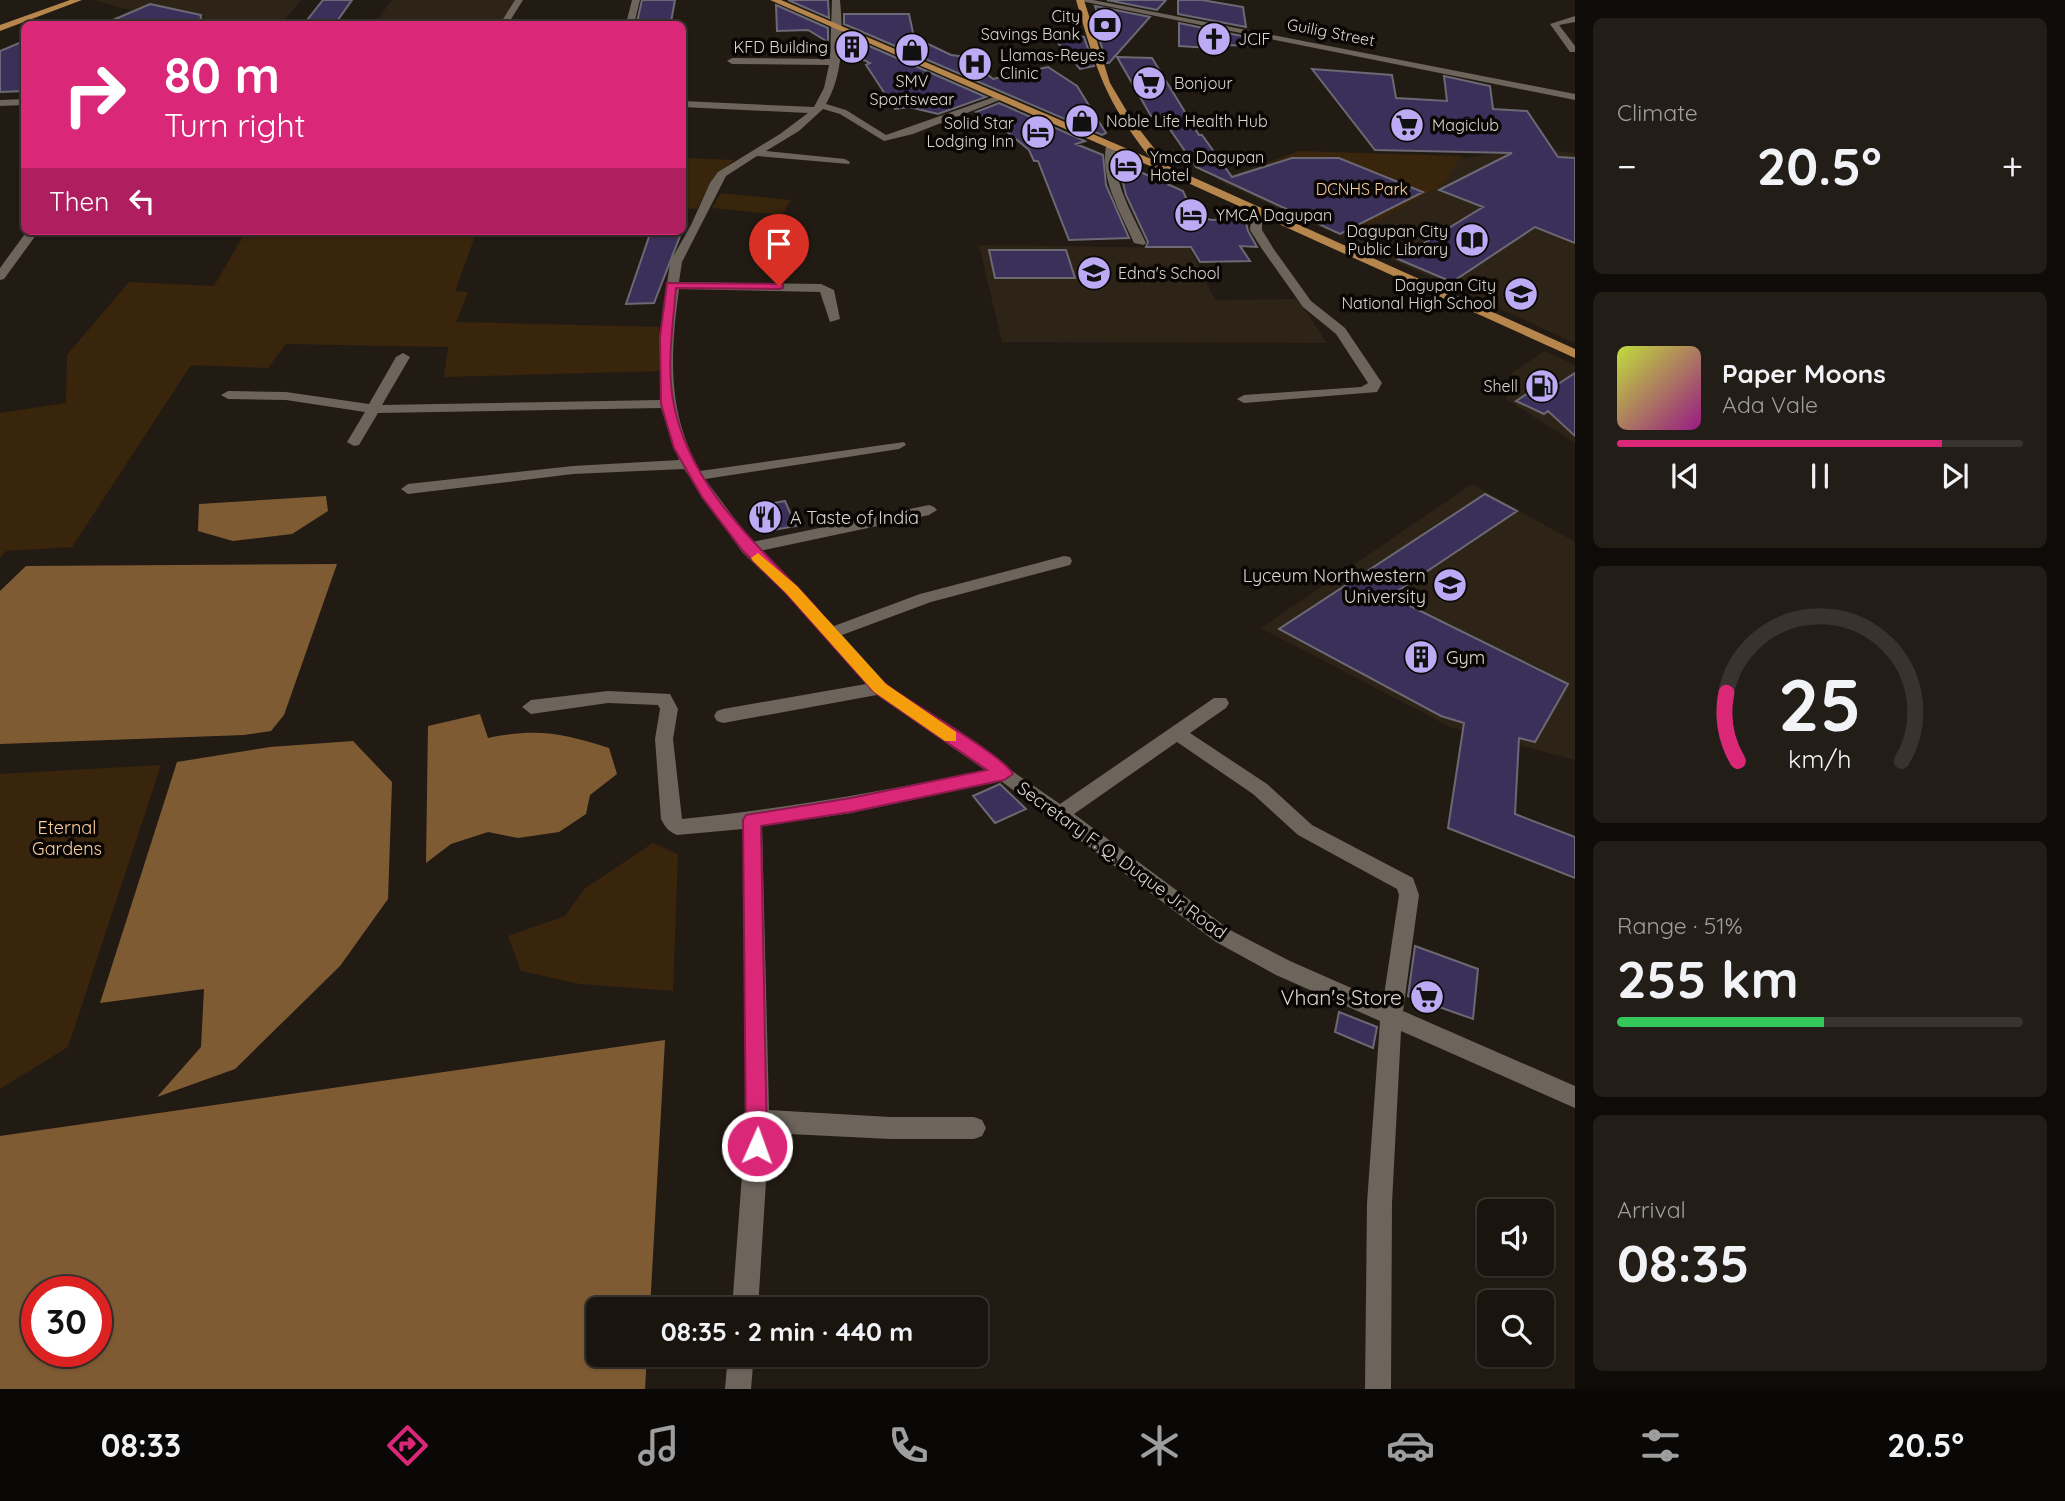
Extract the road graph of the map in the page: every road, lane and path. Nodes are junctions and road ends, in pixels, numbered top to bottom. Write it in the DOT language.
graph roads {
  1 [pos="78,0"];
  2 [pos="519,0"];
  3 [pos="636,0"];
  4 [pos="775,0"];
  5 [pos="836,0"];
  6 [pos="1080,0"];
  7 [pos="1575,19"];
  8 [pos="506,21"];
  9 [pos="631,21"];
  10 [pos="839,27"];
  11 [pos="0,28"];
  12 [pos="1575,49"];
  13 [pos="732,61"];
  14 [pos="833,62"];
  15 [pos="1575,97"];
  16 [pos="1000,98"];
  17 [pos="21,102"];
  18 [pos="0,103"];
  19 [pos="686,104"];
  20 [pos="818,108"];
  21 [pos="1111,146"];
  22 [pos="754,153"];
  23 [pos="845,162"];
  24 [pos="1165,169"];
  25 [pos="1256,210"];
  26 [pos="30,235"];
  27 [pos="1140,243"];
  28 [pos="0,276"];
  29 [pos="671,285"];
  30 [pos="834,319"];
  31 [pos="1575,354"];
  32 [pos="403,357"];
  33 [pos="228,395"];
  34 [pos="1244,399"];
  35 [pos="667,404"];
  36 [pos="374,409"];
  37 [pos="354,442"];
  38 [pos="899,445"];
  39 [pos="693,470"];
  40 [pos="408,489"];
  41 [pos="929,510"];
  42 [pos="748,548"];
  43 [pos="1064,561"];
  44 [pos="829,634"];
  45 [pos="880,688"];
  46 [pos="1220,703"];
  47 [pos="531,707"];
  48 [pos="723,716"];
  49 [pos="1177,733"];
  50 [pos="1004,774"];
  51 [pos="1058,815"];
  52 [pos="752,820"];
  53 [pos="1390,1017"];
  54 [pos="1575,1097"];
  55 [pos="758,1121"];
  56 [pos="974,1128"];
  57 [pos="746,1297"];
  58 [pos="740,1367"];
  59 [pos="738,1389"];
  60 [pos="1378,1389"];
  1 -- 11 [label="main road"];
  2 -- 8 [label="street"];
  3 -- 9 [label="street"];
  4 -- 10 [label="main road"];
  5 -- 10 [label="street"];
  6 -- 15 [label="street, Guilig Street"];
  6 -- 24 [label="main road"];
  7 -- 12 [label="street"];
  10 -- 14 [label="street"];
  10 -- 16 [label="main road"];
  13 -- 14 [label="street"];
  14 -- 20 [label="street"];
  16 -- 20 [label="street"];
  16 -- 21 [label="main road"];
  17 -- 18 [label="street"];
  19 -- 20 [label="street"];
  20 -- 22 [label="street, Secretary F. Q. Duque Jr. Road"];
  21 -- 24 [label="main road"];
  21 -- 27 [label="street"];
  22 -- 23 [label="street"];
  22 -- 29 [label="street, Secretary F. Q. Duque Jr. Road"];
  24 -- 25 [label="main road"];
  25 -- 31 [label="main road"];
  25 -- 34 [label="street"];
  26 -- 28 [label="street"];
  29 -- 30 [label="street"];
  29 -- 35 [label="street, Secretary F. Q. Duque Jr. Road"];
  32 -- 36 [label="street"];
  33 -- 36 [label="street"];
  35 -- 36 [label="street"];
  35 -- 39 [label="street, Secretary F. Q. Duque Jr. Road"];
  36 -- 37 [label="street"];
  38 -- 39 [label="street"];
  39 -- 40 [label="street"];
  39 -- 42 [label="street, Secretary F. Q. Duque Jr. Road"];
  41 -- 42 [label="street"];
  42 -- 44 [label="street, Secretary F. Q. Duque Jr. Road"];
  43 -- 44 [label="street"];
  44 -- 45 [label="street, Secretary F. Q. Duque Jr. Road"];
  45 -- 48 [label="street"];
  45 -- 50 [label="street, Secretary F. Q. Duque Jr. Road"];
  46 -- 49 [label="street"];
  47 -- 52 [label="street"];
  49 -- 51 [label="street"];
  49 -- 53 [label="street"];
  50 -- 51 [label="street, Secretary F. Q. Duque Jr. Road"];
  50 -- 52 [label="street"];
  51 -- 53 [label="street, Secretary F. Q. Duque Jr. Road"];
  52 -- 55 [label="street"];
  53 -- 54 [label="street, Secretary F. Q. Duque Jr. Road"];
  53 -- 60 [label="street"];
  55 -- 56 [label="street"];
  55 -- 57 [label="street"];
  58 -- 59 [label="street"];
}
